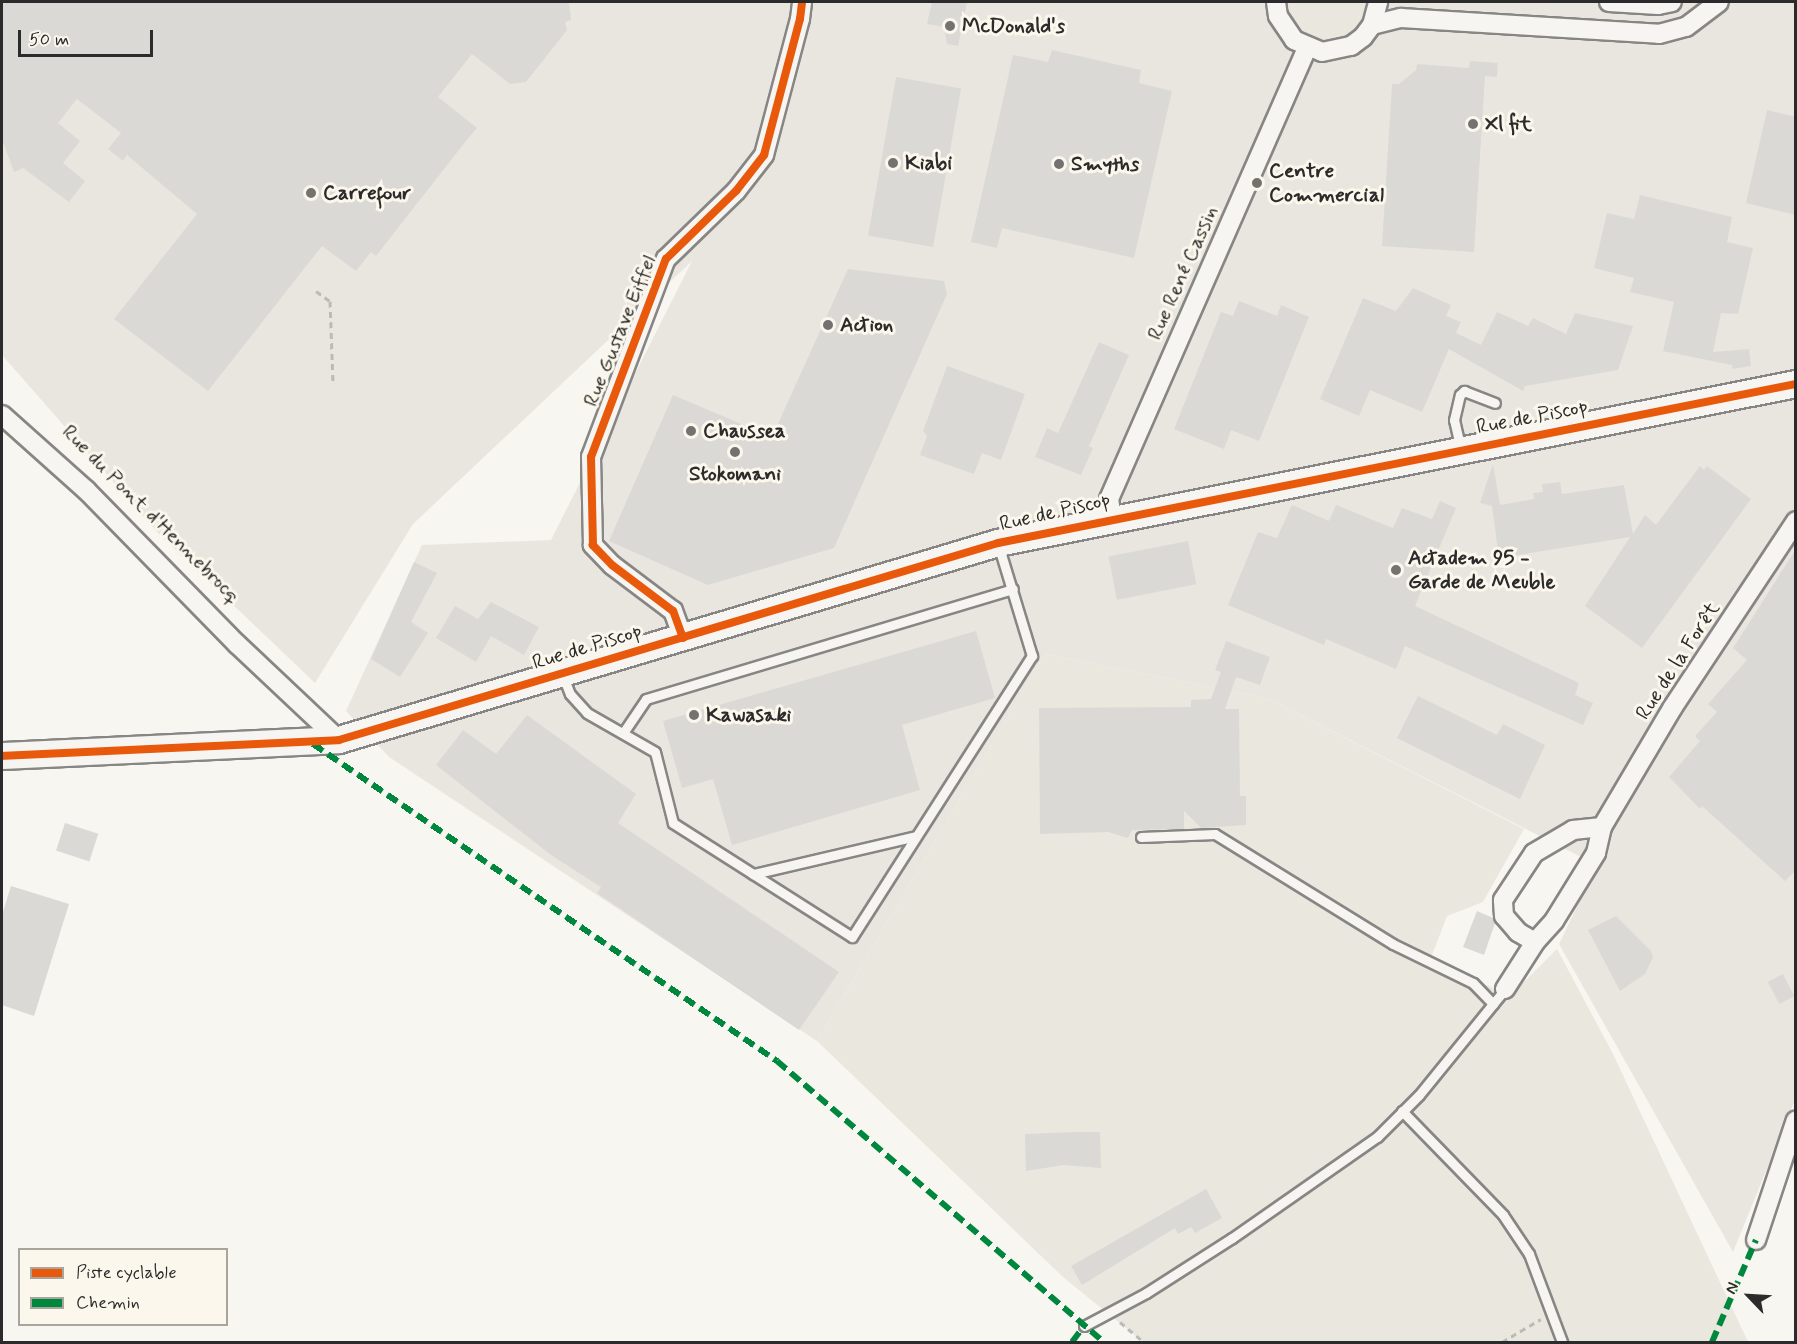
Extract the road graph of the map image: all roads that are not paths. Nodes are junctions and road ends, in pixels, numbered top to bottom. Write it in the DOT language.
graph roads {
  1 [pos="802,2"];
  2 [pos="1276,2"];
  3 [pos="1378,2"];
  4 [pos="1609,2"];
  5 [pos="1672,2"];
  6 [pos="1719,2"];
  7 [pos="1372,25"];
  8 [pos="1307,48"];
  9 [pos="1796,384"];
  10 [pos="2,402"];
  11 [pos="1495,404"];
  12 [pos="2,415"];
  13 [pos="1461,450"];
  14 [pos="1112,518"];
  15 [pos="1796,522"];
  16 [pos="998,543"];
  17 [pos="1013,590"];
  18 [pos="683,638"];
  19 [pos="261,665"];
  20 [pos="562,674"];
  21 [pos="623,733"];
  22 [pos="339,740"];
  23 [pos="2,756"];
  24 [pos="1602,827"];
  25 [pos="916,836"];
  26 [pos="1141,837"];
  27 [pos="753,874"];
  28 [pos="1535,942"];
  29 [pos="1505,989"];
  30 [pos="1493,1004"];
  31 [pos="1402,1112"];
  32 [pos="1796,1120"];
  33 [pos="1756,1240"];
  34 [pos="1084,1326"];
  35 [pos="1562,1342"];
  1 -- 18 [label="street, Rue Gustave Eiffel"];
  2 -- 8 [label="street"];
  3 -- 7 [label="street"];
  4 -- 5 [label="street"];
  6 -- 7 [label="street"];
  7 -- 8 [label="street"];
  8 -- 14 [label="street, Rue René Cassin"];
  9 -- 13 [label="street, Rue de Piscop"];
  10 -- 19 [label="street, Rue du Pont d'Hennebrocq"];
  11 -- 13 [label="lane"];
  12 -- 19 [label="street, Rue du Pont d'Hennebrocq"];
  13 -- 14 [label="street, Rue de Piscop"];
  14 -- 16 [label="street, Rue de Piscop"];
  15 -- 24 [label="street, Rue de la Forêt"];
  16 -- 17 [label="lane"];
  16 -- 18 [label="street, Rue de Piscop"];
  17 -- 21 [label="lane"];
  17 -- 25 [label="lane"];
  18 -- 20 [label="street, Rue de Piscop"];
  19 -- 22 [label="street, Rue du Pont d'Hennebrocq"];
  20 -- 21 [label="lane"];
  20 -- 22 [label="street, Rue de Piscop"];
  21 -- 27 [label="lane"];
  22 -- 23 [label="street, Rue de Piscop"];
  24 -- 28 [label="street, Rue de la Forêt"];
  24 -- 28 [label="street"];
  25 -- 27 [label="lane"];
  25 -- 27 [label="lane"];
  26 -- 30 [label="lane"];
  28 -- 29 [label="street, Rue de la Forêt"];
  29 -- 30 [label="lane"];
  30 -- 31 [label="lane"];
  31 -- 34 [label="lane"];
  31 -- 35 [label="lane"];
  32 -- 33 [label="street"];
}
